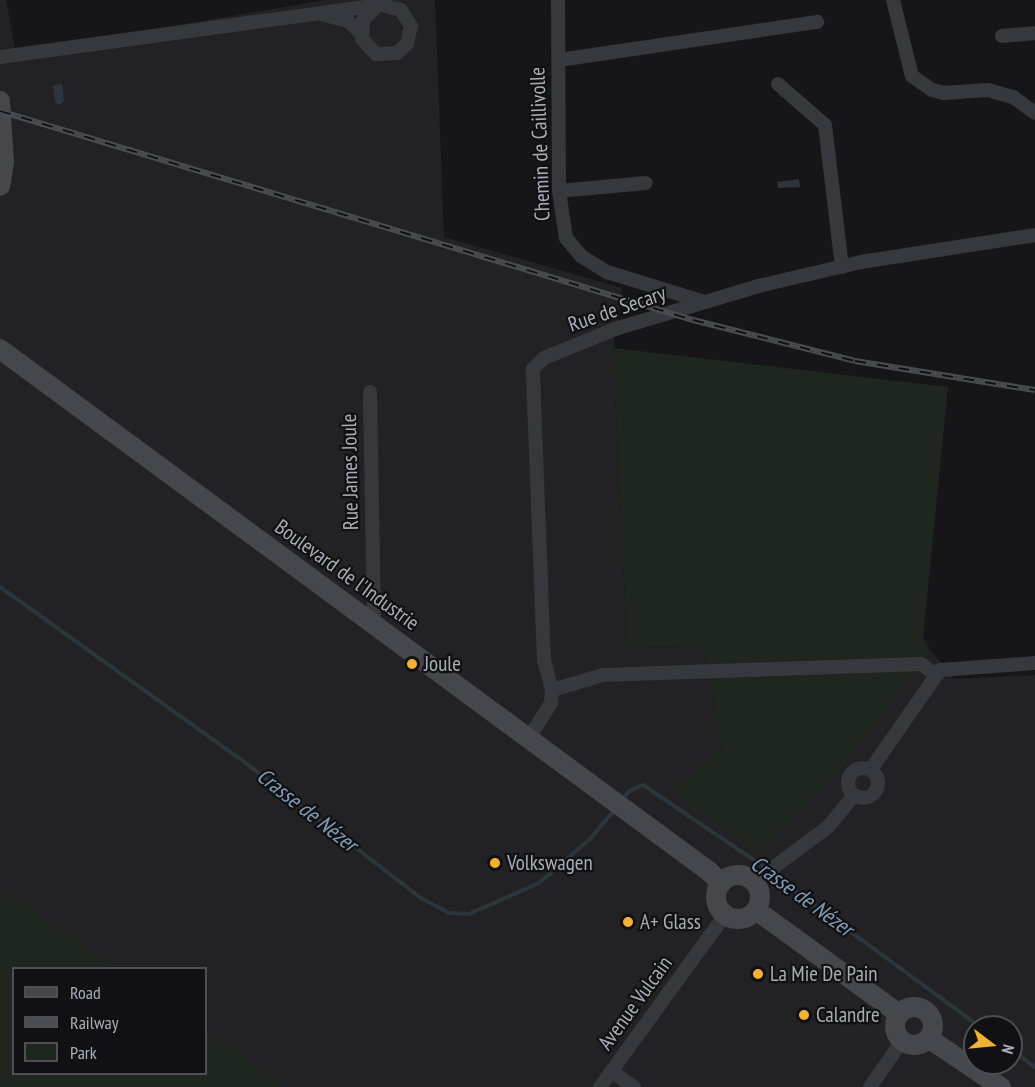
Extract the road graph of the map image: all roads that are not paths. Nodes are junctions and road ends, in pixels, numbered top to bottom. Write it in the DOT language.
graph roads {
  1 [pos="558,0"];
  2 [pos="893,0"];
  3 [pos="358,4"];
  4 [pos="376,7"];
  5 [pos="316,13"];
  6 [pos="817,22"];
  7 [pos="361,33"];
  8 [pos="1035,33"];
  9 [pos="1002,36"];
  10 [pos="0,57"];
  11 [pos="558,60"];
  12 [pos="778,84"];
  13 [pos="0,101"];
  14 [pos="1035,113"];
  15 [pos="646,183"];
  16 [pos="0,186"];
  17 [pos="559,191"];
  18 [pos="1035,235"];
  19 [pos="842,267"];
  20 [pos="705,302"];
  21 [pos="0,349"];
  22 [pos="370,392"];
  23 [pos="374,624"];
  24 [pos="1035,663"];
  25 [pos="935,674"];
  26 [pos="552,690"];
  27 [pos="529,738"];
  28 [pos="871,769"];
  29 [pos="854,795"];
  30 [pos="765,875"];
  31 [pos="721,884"];
  32 [pos="756,910"];
  33 [pos="725,915"];
  34 [pos="899,1014"];
  35 [pos="928,1038"];
  36 [pos="903,1041"];
  37 [pos="611,1071"];
  38 [pos="600,1087"];
  39 [pos="634,1087"];
  40 [pos="870,1087"];
  41 [pos="1001,1087"];
  1 -- 11 [label="street, Chemin de Caillivolle"];
  2 -- 14 [label="street"];
  3 -- 4 [label="street"];
  3 -- 5 [label="street"];
  4 -- 7 [label="street"];
  4 -- 7 [label="street"];
  5 -- 7 [label="street"];
  5 -- 10 [label="street"];
  6 -- 11 [label="street"];
  8 -- 9 [label="street"];
  11 -- 17 [label="street, Chemin de Caillivolle"];
  12 -- 19 [label="street"];
  13 -- 16 [label="street"];
  15 -- 17 [label="street"];
  17 -- 20 [label="street, Chemin de Caillivolle"];
  18 -- 19 [label="street, Rue de Secary"];
  19 -- 20 [label="street, Rue de Secary"];
  20 -- 26 [label="street, Rue de Secary"];
  21 -- 23 [label="street, Boulevard de l'Industrie"];
  22 -- 23 [label="street, Rue James Joule"];
  23 -- 27 [label="street, Boulevard de l'Industrie"];
  24 -- 25 [label="street"];
  25 -- 26 [label="street"];
  25 -- 28 [label="street"];
  26 -- 27 [label="street"];
  27 -- 31 [label="street, Boulevard de l'Industrie"];
  28 -- 29 [label="street"];
  28 -- 29 [label="street"];
  29 -- 30 [label="street"];
  30 -- 31 [label="street"];
  30 -- 32 [label="street"];
  31 -- 33 [label="street"];
  32 -- 33 [label="street"];
  32 -- 34 [label="street"];
  33 -- 37 [label="street, Avenue Vulcain"];
  34 -- 35 [label="street"];
  34 -- 36 [label="street"];
  35 -- 36 [label="street"];
  35 -- 41 [label="street"];
  36 -- 40 [label="street"];
  37 -- 38 [label="street, Avenue Vulcain"];
  37 -- 39 [label="street"];
}
